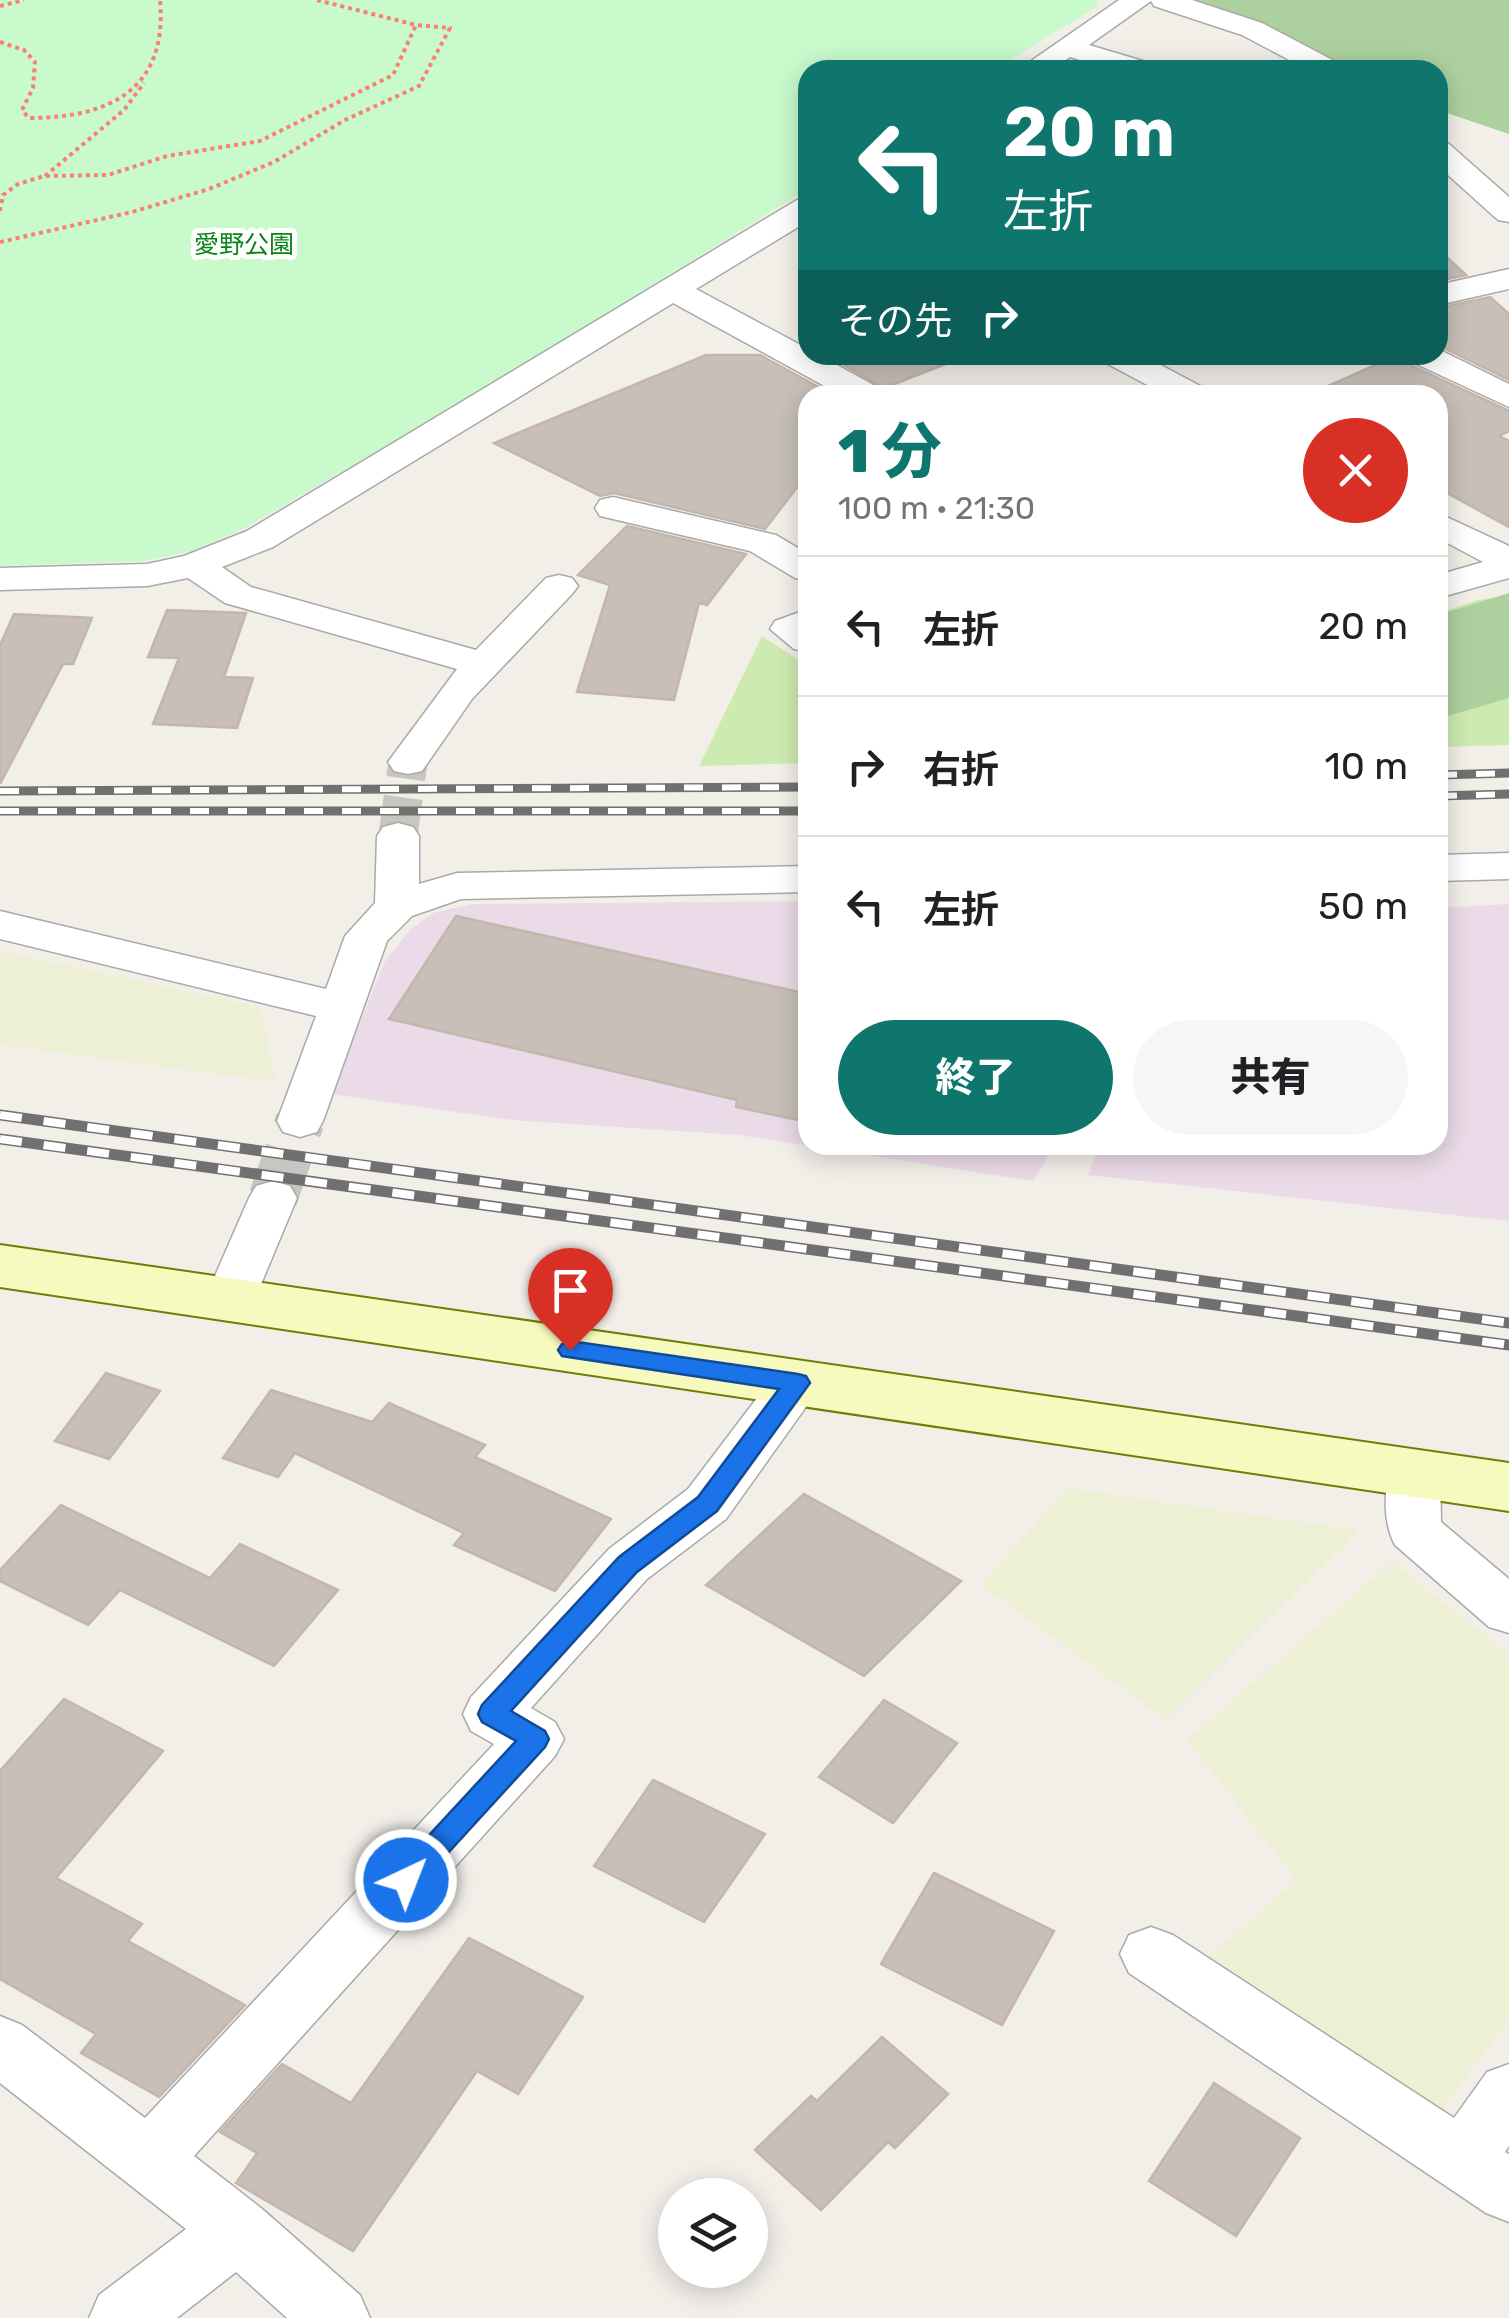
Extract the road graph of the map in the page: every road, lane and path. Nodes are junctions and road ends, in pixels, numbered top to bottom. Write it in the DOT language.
graph roads {
  1 [pos="24,0"];
  2 [pos="160,0"];
  3 [pos="318,0"];
  4 [pos="1138,0"];
  5 [pos="1164,0"];
  6 [pos="0,6"];
  7 [pos="416,26"];
  8 [pos="0,42"];
  9 [pos="1069,48"];
  10 [pos="1049,60"];
  11 [pos="1110,60"];
  12 [pos="1310,60"];
  13 [pos="147,77"];
  14 [pos="1448,159"];
  15 [pos="44,176"];
  16 [pos="1470,178"];
  17 [pos="1448,183"];
  18 [pos="0,211"];
  19 [pos="798,213"];
  20 [pos="1509,213"];
  21 [pos="0,242"];
  22 [pos="1509,279"];
  23 [pos="674,290"];
  24 [pos="1448,293"];
  25 [pos="798,357"];
  26 [pos="812,365"];
  27 [pos="1135,365"];
  28 [pos="1444,365"];
  29 [pos="849,385"];
  30 [pos="1173,385"];
  31 [pos="1509,397"];
  32 [pos="614,508"];
  33 [pos="1448,530"];
  34 [pos="798,564"];
  35 [pos="1509,564"];
  36 [pos="194,565"];
  37 [pos="0,579"];
  38 [pos="1448,584"];
  39 [pos="559,586"];
  40 [pos="487,665"];
  41 [pos="408,762"];
  42 [pos="398,836"];
  43 [pos="1509,866"];
  44 [pos="1448,868"];
  45 [pos="798,879"];
  46 [pos="397,906"];
  47 [pos="0,926"];
  48 [pos="340,1007"];
  49 [pos="300,1121"];
  50 [pos="273,1198"];
  51 [pos="0,1266"];
  52 [pos="229,1301"];
  53 [pos="798,1383"];
  54 [pos="1414,1473"];
  55 [pos="1509,1487"];
  56 [pos="1509,1610"];
  57 [pos="1150,1954"];
  58 [pos="0,2045"];
  59 [pos="1509,2094"];
  60 [pos="148,2160"];
  61 [pos="1486,2174"];
  62 [pos="238,2230"];
  63 [pos="123,2318"];
  64 [pos="336,2318"];
  1 -- 6 [label="path"];
  2 -- 13 [label="path"];
  3 -- 7 [label="path"];
  4 -- 9 [label="street"];
  5 -- 12 [label="street"];
  7 -- 15 [label="path"];
  7 -- 21 [label="path"];
  8 -- 13 [label="path"];
  9 -- 10 [label="street"];
  9 -- 11 [label="street"];
  13 -- 15 [label="path"];
  14 -- 16 [label="street"];
  15 -- 18 [label="path"];
  16 -- 17 [label="street"];
  16 -- 20 [label="street"];
  19 -- 23 [label="street"];
  22 -- 24 [label="street"];
  23 -- 25 [label="street"];
  23 -- 36 [label="street"];
  26 -- 29 [label="street"];
  27 -- 30 [label="street"];
  28 -- 31 [label="street"];
  32 -- 34 [label="street"];
  33 -- 35 [label="street"];
  35 -- 38 [label="street"];
  36 -- 37 [label="street"];
  36 -- 40 [label="street"];
  39 -- 40 [label="street"];
  40 -- 41 [label="street"];
  42 -- 46 [label="street"];
  43 -- 44 [label="street"];
  45 -- 46 [label="street"];
  46 -- 48 [label="street"];
  47 -- 48 [label="street"];
  48 -- 49 [label="street"];
  50 -- 52 [label="street"];
  51 -- 52 [label="street"];
  52 -- 53 [label="street"];
  53 -- 54 [label="street"];
  53 -- 60 [label="street"];
  54 -- 55 [label="street"];
  54 -- 56 [label="street"];
  57 -- 61 [label="street"];
  58 -- 60 [label="street"];
  59 -- 61 [label="street"];
  60 -- 62 [label="street"];
  62 -- 63 [label="street"];
  62 -- 64 [label="street"];
}
